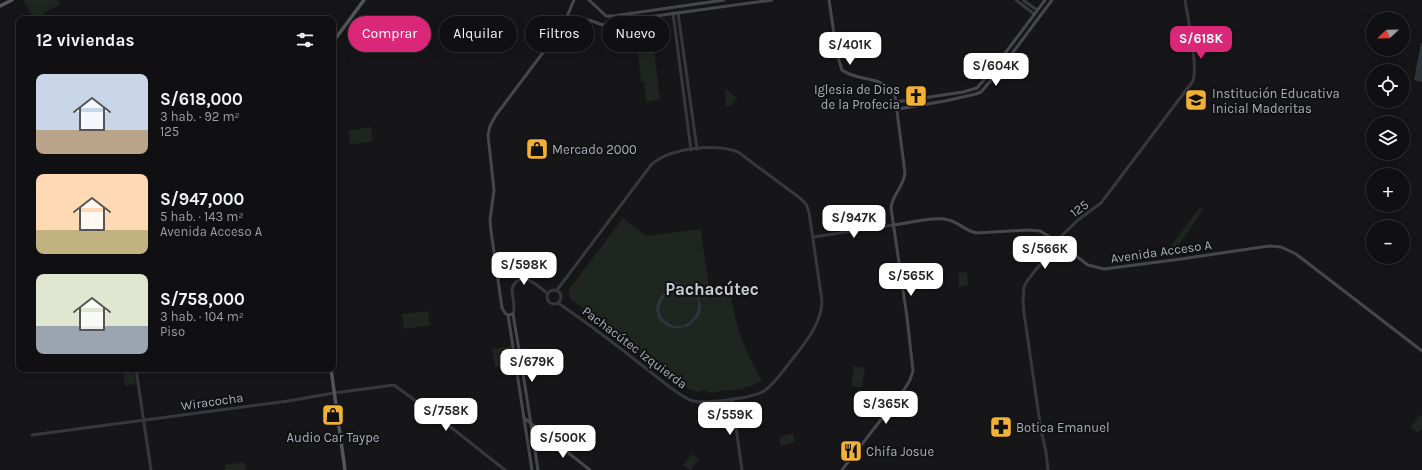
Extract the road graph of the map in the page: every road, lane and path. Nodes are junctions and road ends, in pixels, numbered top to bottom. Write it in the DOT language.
graph roads {
  1 [pos="12,0"];
  2 [pos="364,0"];
  3 [pos="574,0"];
  4 [pos="589,0"];
  5 [pos="724,0"];
  6 [pos="772,0"];
  7 [pos="829,0"];
  8 [pos="1016,0"];
  9 [pos="1023,0"];
  10 [pos="1044,0"];
  11 [pos="1052,0"];
  12 [pos="1185,0"];
  13 [pos="0,6"];
  14 [pos="1037,10"];
  15 [pos="678,13"];
  16 [pos="673,14"];
  17 [pos="1034,14"];
  18 [pos="568,16"];
  19 [pos="594,22"];
  20 [pos="336,38"];
  21 [pos="543,52"];
  22 [pos="896,102"];
  23 [pos="898,109"];
  24 [pos="697,149"];
  25 [pos="691,150"];
  26 [pos="893,226"];
  27 [pos="813,237"];
  28 [pos="1056,241"];
  29 [pos="557,290"];
  30 [pos="547,293"];
  31 [pos="558,303"];
  32 [pos="513,314"];
  33 [pos="508,315"];
  34 [pos="1422,351"];
  35 [pos="136,372"];
  36 [pos="331,372"];
  37 [pos="334,393"];
  38 [pos="732,399"];
  39 [pos="524,417"];
  40 [pos="144,420"];
  41 [pos="531,423"];
  42 [pos="32,435"];
  43 [pos="151,470"];
  44 [pos="345,470"];
  45 [pos="505,470"];
  46 [pos="532,470"];
  47 [pos="538,470"];
  48 [pos="590,470"];
  49 [pos="742,470"];
  50 [pos="842,470"];
  51 [pos="1048,470"];
  1 -- 13 [label="main road"];
  2 -- 20 [label="main road"];
  3 -- 18 [label="main road"];
  4 -- 5 [label="main road"];
  6 -- 15 [label="main road"];
  7 -- 22 [label="main road"];
  8 -- 17 [label="street"];
  9 -- 14 [label="street"];
  10 -- 14 [label="main road"];
  11 -- 23 [label="main road"];
  12 -- 28 [label="street, 125"];
  14 -- 17 [label="main road"];
  15 -- 16 [label="main road"];
  15 -- 24 [label="street"];
  16 -- 19 [label="main road"];
  16 -- 25 [label="street"];
  17 -- 22 [label="main road"];
  21 -- 33 [label="main road"];
  22 -- 23 [label="main road"];
  23 -- 26 [label="main road"];
  24 -- 25 [label="street, Pachacútec Izquierda"];
  24 -- 27 [label="street, Pachacútec Izquierda"];
  25 -- 29 [label="street, Pachacútec Izquierda"];
  26 -- 27 [label="street, Avenida Acceso A"];
  26 -- 28 [label="main road, Avenida Acceso A"];
  26 -- 50 [label="main road"];
  27 -- 38 [label="street, Pachacútec Izquierda"];
  28 -- 34 [label="main road, Avenida Acceso A"];
  28 -- 51 [label="street, 125"];
  29 -- 30 [label="street"];
  29 -- 31 [label="street"];
  30 -- 31 [label="street"];
  30 -- 32 [label="street"];
  31 -- 38 [label="street, Pachacútec Izquierda"];
  32 -- 33 [label="main road"];
  32 -- 41 [label="main road"];
  33 -- 39 [label="main road"];
  35 -- 40 [label="street"];
  36 -- 37 [label="main road"];
  37 -- 40 [label="street, Wiracocha"];
  37 -- 44 [label="main road"];
  37 -- 45 [label="street, Wiracocha"];
  38 -- 49 [label="street"];
  39 -- 41 [label="main road"];
  39 -- 46 [label="main road"];
  40 -- 42 [label="street, Wiracocha"];
  40 -- 43 [label="street"];
  41 -- 47 [label="main road"];
  41 -- 48 [label="main road"];
}
